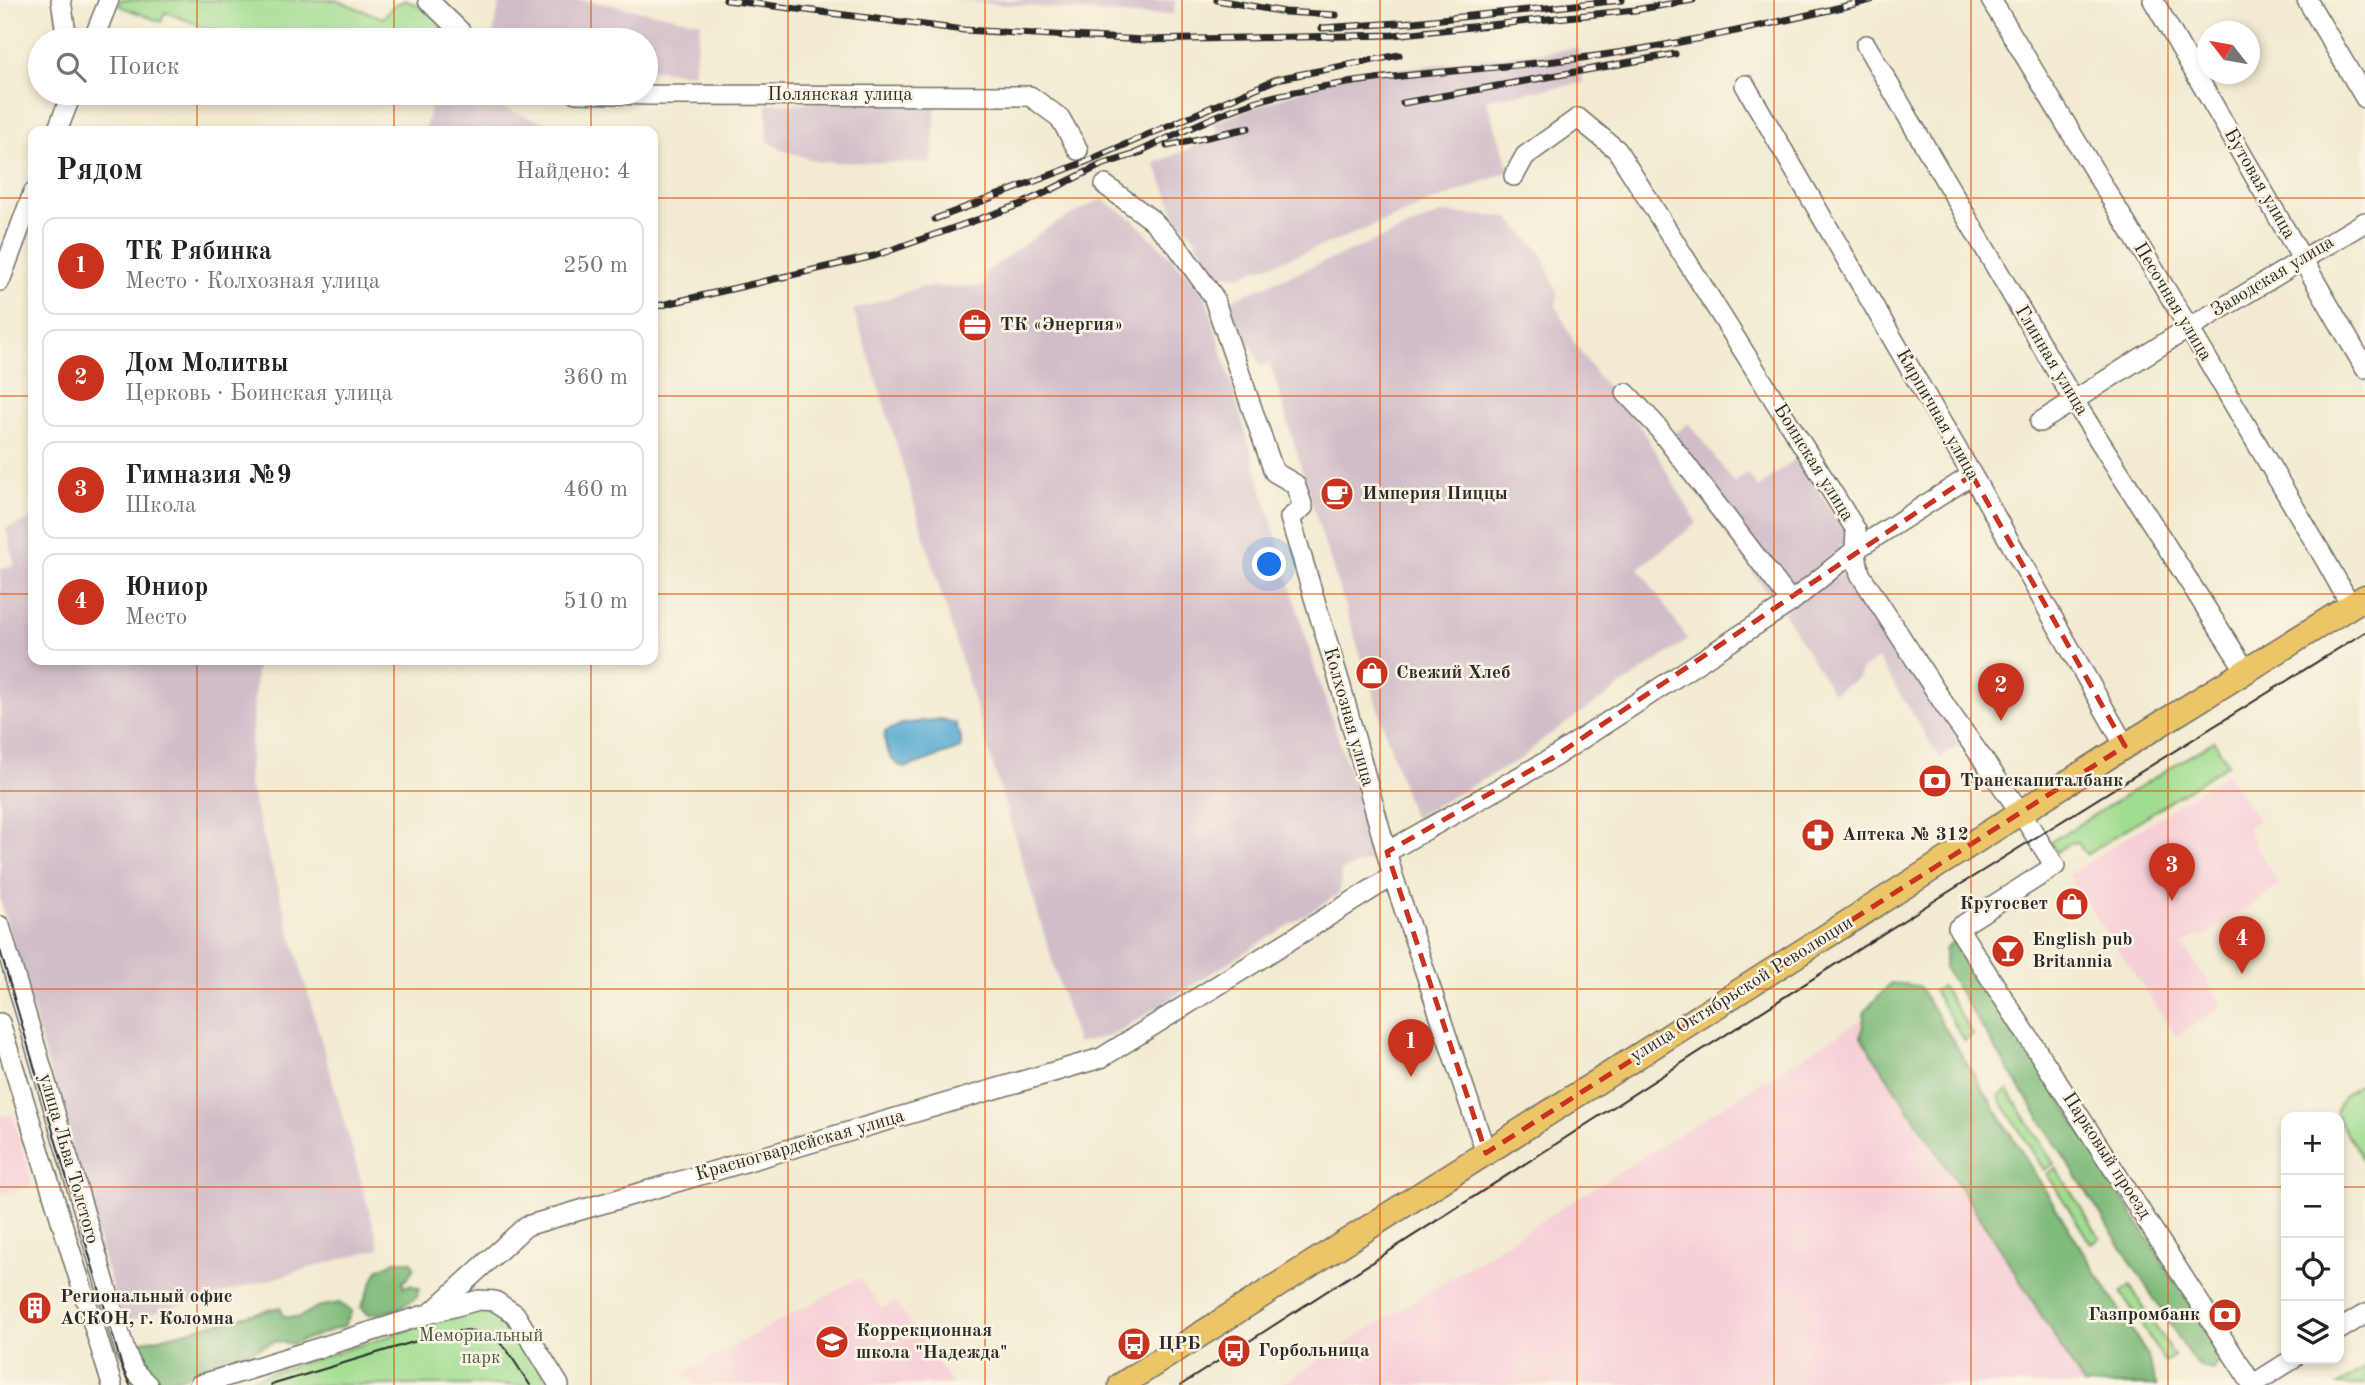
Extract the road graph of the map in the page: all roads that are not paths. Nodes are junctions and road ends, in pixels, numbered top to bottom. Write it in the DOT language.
graph roads {
  1 [pos="61,0"];
  2 [pos="109,0"];
  3 [pos="428,0"];
  4 [pos="1991,0"];
  5 [pos="2153,0"];
  6 [pos="2307,0"];
  7 [pos="65,28"];
  8 [pos="98,28"];
  9 [pos="457,28"];
  10 [pos="1866,46"];
  11 [pos="1745,85"];
  12 [pos="658,95"];
  13 [pos="2365,97"];
  14 [pos="67,105"];
  15 [pos="59,126"];
  16 [pos="1078,150"];
  17 [pos="1514,176"];
  18 [pos="1105,184"];
  19 [pos="28,206"];
  20 [pos="2365,222"];
  21 [pos="2302,260"];
  22 [pos="0,281"];
  23 [pos="2189,328"];
  24 [pos="2365,368"];
  25 [pos="1626,393"];
  26 [pos="2074,401"];
  27 [pos="2040,422"];
  28 [pos="1972,475"];
  29 [pos="1855,550"];
  30 [pos="1791,601"];
  31 [pos="2358,601"];
  32 [pos="2246,671"];
  33 [pos="2125,746"];
  34 [pos="2021,813"];
  35 [pos="1387,852"];
  36 [pos="1393,876"];
  37 [pos="0,926"];
  38 [pos="1958,928"];
  39 [pos="0,1023"];
  40 [pos="5,1054"];
  41 [pos="1486,1153"];
  42 [pos="431,1313"];
  43 [pos="2365,1314"];
  44 [pos="2344,1327"];
  45 [pos="2285,1364"];
  46 [pos="112,1385"];
  47 [pos="148,1385"];
  48 [pos="199,1385"];
  49 [pos="559,1385"];
  50 [pos="1121,1385"];
  51 [pos="2252,1385"];
  1 -- 7 [label="street"];
  2 -- 8 [label="street"];
  3 -- 9 [label="street"];
  4 -- 23 [label="street, Песочная улица"];
  5 -- 21 [label="street, Бутовая улица"];
  6 -- 13 [label="street"];
  10 -- 26 [label="street, Глинная улица"];
  11 -- 28 [label="street, Кирпичная улица"];
  12 -- 16 [label="street, Полянская улица"];
  14 -- 15 [label="street"];
  17 -- 29 [label="street, Боинская улица"];
  18 -- 35 [label="street, Колхозная улица"];
  19 -- 22 [label="street"];
  20 -- 21 [label="street, Заводская улица"];
  21 -- 23 [label="street, Заводская улица"];
  21 -- 24 [label="street, Бутовая улица"];
  23 -- 26 [label="street, Заводская улица"];
  23 -- 31 [label="street, Песочная улица"];
  25 -- 30 [label="street"];
  26 -- 27 [label="street, Заводская улица"];
  26 -- 32 [label="street, Глинная улица"];
  28 -- 29 [label="street"];
  28 -- 33 [label="street, Кирпичная улица"];
  29 -- 30 [label="street"];
  29 -- 34 [label="street, Боинская улица"];
  30 -- 35 [label="street"];
  31 -- 32 [label="main road, улица Октябрьской Революции"];
  32 -- 33 [label="main road, улица Октябрьской Революции"];
  33 -- 34 [label="main road, улица Октябрьской Революции"];
  34 -- 38 [label="street, Боинская улица"];
  34 -- 41 [label="main road, улица Октябрьской Революции"];
  35 -- 36 [label="street, Колхозная улица"];
  36 -- 41 [label="street, Колхозная улица"];
  36 -- 42 [label="street, Красногвардейская улица"];
  37 -- 47 [label="street, улица Льва Толстого"];
  38 -- 51 [label="street, Парковый проезд"];
  39 -- 40 [label="street, улица Льва Толстого"];
  40 -- 46 [label="street, улица Льва Толстого"];
  41 -- 50 [label="main road, улица Октябрьской Революции"];
  42 -- 48 [label="street, Красногвардейская улица"];
  42 -- 49 [label="street"];
  43 -- 44 [label="street"];
  45 -- 51 [label="street"];
}
